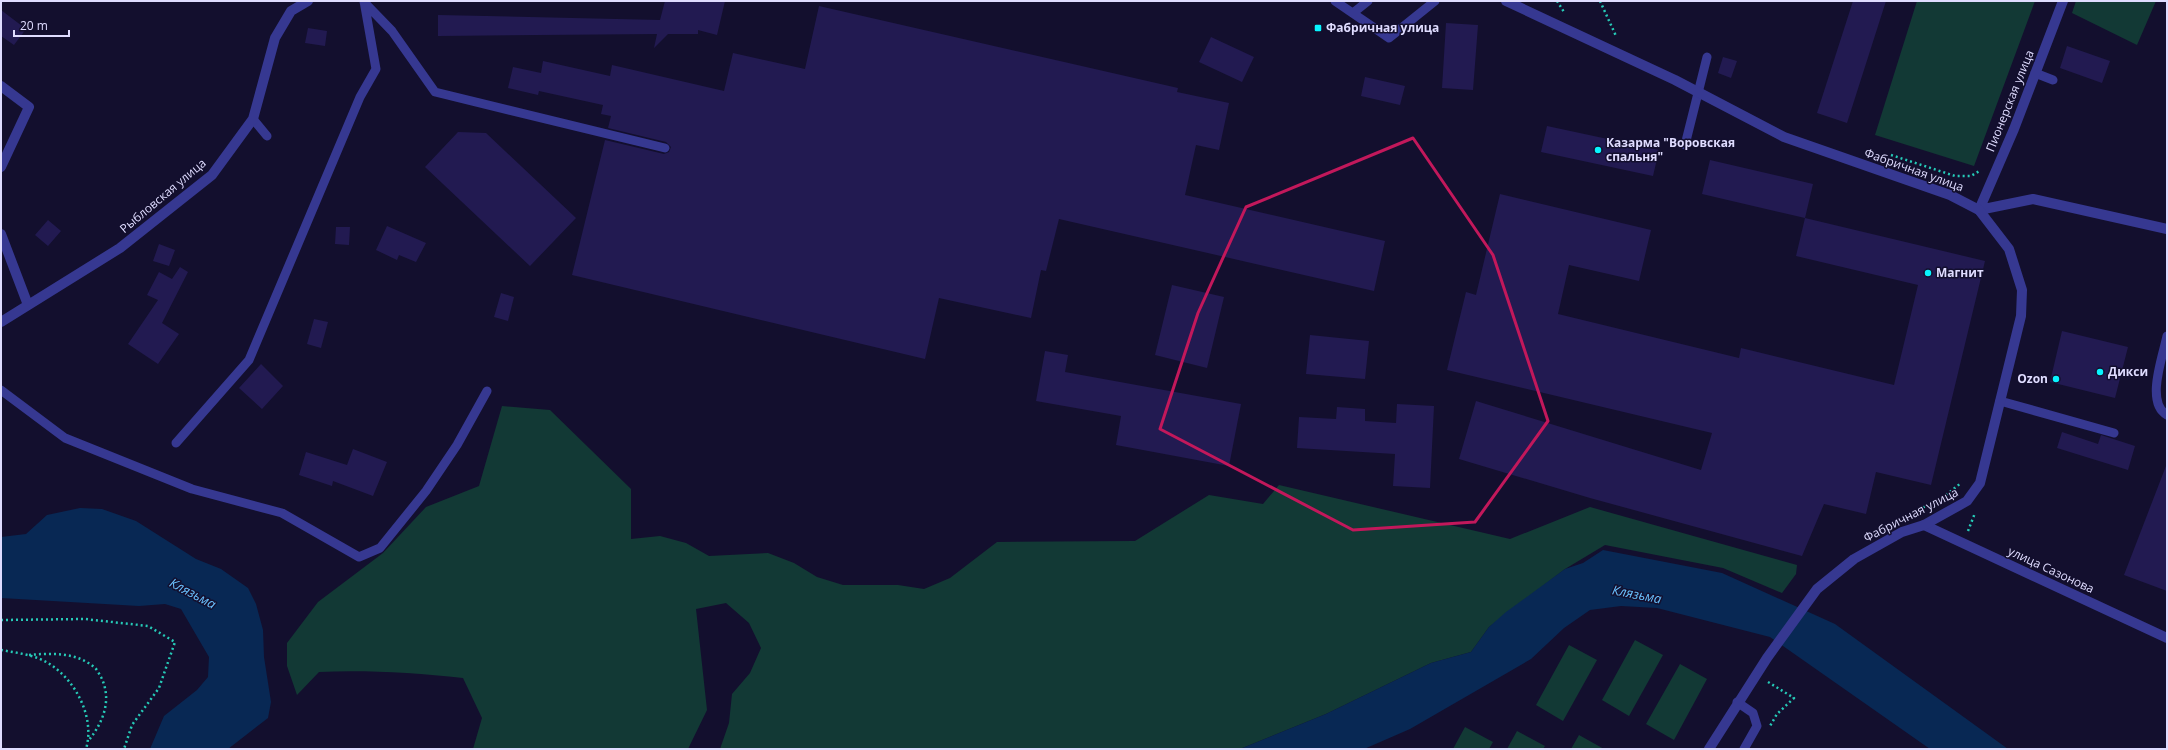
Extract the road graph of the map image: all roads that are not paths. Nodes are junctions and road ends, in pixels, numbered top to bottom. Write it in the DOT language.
graph roads {
  1 [pos="308,1"];
  2 [pos="1335,1"];
  3 [pos="1368,1"];
  4 [pos="1435,1"];
  5 [pos="1506,1"];
  6 [pos="2063,1"];
  7 [pos="364,2"];
  8 [pos="1353,13"];
  9 [pos="1707,57"];
  10 [pos="2035,73"];
  11 [pos="2053,80"];
  12 [pos="1,86"];
  13 [pos="1697,92"];
  14 [pos="252,119"];
  15 [pos="267,136"];
  16 [pos="1685,144"];
  17 [pos="665,148"];
  18 [pos="1,167"];
  19 [pos="1979,210"];
  20 [pos="2167,229"];
  21 [pos="1,234"];
  22 [pos="28,305"];
  23 [pos="1,322"];
  24 [pos="2167,336"];
  25 [pos="1,390"];
  26 [pos="487,391"];
  27 [pos="2000,401"];
  28 [pos="2167,415"];
  29 [pos="2114,433"];
  30 [pos="176,443"];
  31 [pos="1924,525"];
  32 [pos="2167,638"];
  33 [pos="1737,702"];
  34 [pos="1708,749"];
  35 [pos="1744,749"];
  1 -- 14 [label="street, Рыбловская улица"];
  2 -- 8 [label="lane"];
  3 -- 8 [label="lane"];
  4 -- 8 [label="lane"];
  5 -- 13 [label="street, Фабричная улица"];
  6 -- 10 [label="street, Пионерская улица"];
  7 -- 17 [label="lane"];
  7 -- 30 [label="lane"];
  9 -- 13 [label="lane"];
  10 -- 11 [label="lane"];
  10 -- 19 [label="street, Пионерская улица"];
  12 -- 18 [label="street"];
  13 -- 16 [label="lane"];
  13 -- 19 [label="street, Фабричная улица"];
  14 -- 15 [label="lane"];
  14 -- 22 [label="street, Рыбловская улица"];
  19 -- 20 [label="street"];
  19 -- 27 [label="street, Фабричная улица"];
  21 -- 22 [label="street"];
  22 -- 23 [label="street, Рыбловская улица"];
  24 -- 28 [label="lane"];
  25 -- 26 [label="lane"];
  27 -- 29 [label="lane"];
  27 -- 31 [label="street, Фабричная улица"];
  31 -- 32 [label="street, улица Сазонова"];
  31 -- 33 [label="street, Фабричная улица"];
  33 -- 34 [label="street, Фабричная улица"];
  33 -- 35 [label="lane"];
}
